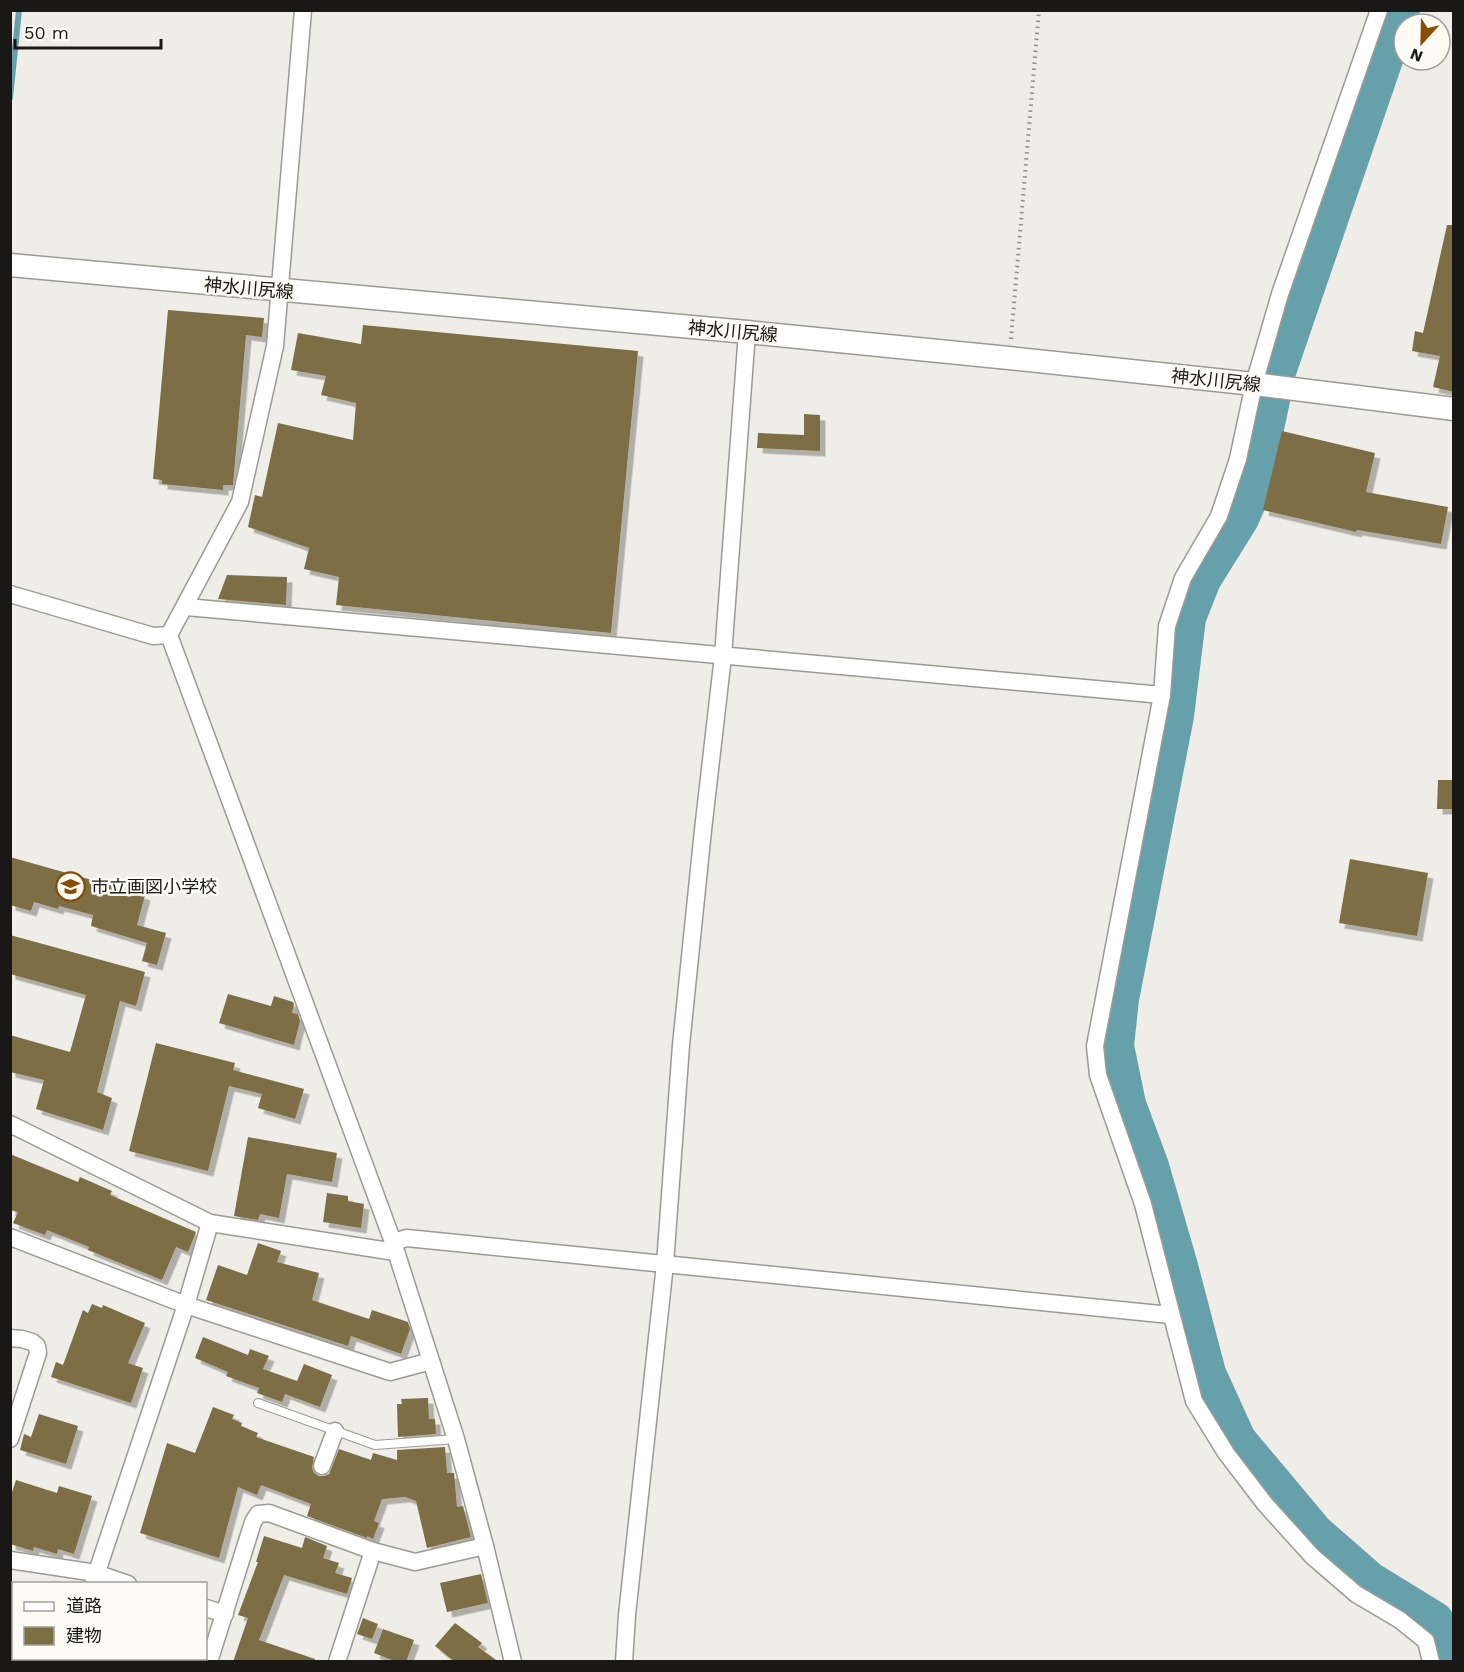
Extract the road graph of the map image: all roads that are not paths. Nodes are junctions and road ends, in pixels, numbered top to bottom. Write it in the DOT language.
graph roads {
  1 [pos="303,10"];
  2 [pos="1379,10"];
  3 [pos="10,265"];
  4 [pos="279,290"];
  5 [pos="747,332"];
  6 [pos="1258,385"];
  7 [pos="1454,409"];
  8 [pos="10,594"];
  9 [pos="186,607"];
  10 [pos="170,635"];
  11 [pos="723,656"];
  12 [pos="1162,695"];
  13 [pos="10,1124"];
  14 [pos="210,1223"];
  15 [pos="10,1237"];
  16 [pos="394,1247"];
  17 [pos="666,1264"];
  18 [pos="186,1305"];
  19 [pos="1170,1315"];
  20 [pos="10,1338"];
  21 [pos="431,1361"];
  22 [pos="258,1402"];
  23 [pos="335,1431"];
  24 [pos="10,1439"];
  25 [pos="456,1439"];
  26 [pos="322,1466"];
  27 [pos="485,1546"];
  28 [pos="373,1551"];
  29 [pos="10,1560"];
  30 [pos="95,1578"];
  31 [pos="117,1582"];
  32 [pos="207,1608"];
  33 [pos="225,1614"];
  34 [pos="209,1662"];
  35 [pos="337,1662"];
  36 [pos="513,1662"];
  37 [pos="624,1662"];
  38 [pos="1431,1662"];
  1 -- 4 [label="street"];
  2 -- 6 [label="street"];
  3 -- 4 [label="main road, 神水川尻線"];
  4 -- 5 [label="main road, 神水川尻線"];
  4 -- 9 [label="street"];
  5 -- 6 [label="main road, 神水川尻線"];
  5 -- 11 [label="street"];
  6 -- 7 [label="main road, 神水川尻線"];
  6 -- 12 [label="street"];
  8 -- 10 [label="street"];
  9 -- 10 [label="street"];
  9 -- 11 [label="street"];
  10 -- 16 [label="street"];
  11 -- 12 [label="street"];
  11 -- 17 [label="street"];
  12 -- 19 [label="street"];
  13 -- 14 [label="street"];
  14 -- 16 [label="street"];
  14 -- 18 [label="street"];
  15 -- 18 [label="street"];
  16 -- 17 [label="street"];
  16 -- 21 [label="street"];
  17 -- 19 [label="street"];
  17 -- 37 [label="street"];
  18 -- 21 [label="street"];
  18 -- 30 [label="street"];
  19 -- 38 [label="street"];
  20 -- 24 [label="street"];
  21 -- 25 [label="street"];
  22 -- 23 [label="lane"];
  23 -- 25 [label="lane"];
  23 -- 26 [label="street"];
  25 -- 27 [label="street"];
  27 -- 28 [label="street"];
  27 -- 36 [label="street"];
  28 -- 33 [label="street"];
  28 -- 35 [label="street"];
  29 -- 30 [label="street"];
  30 -- 31 [label="street"];
  32 -- 33 [label="street"];
  33 -- 34 [label="street"];
}
